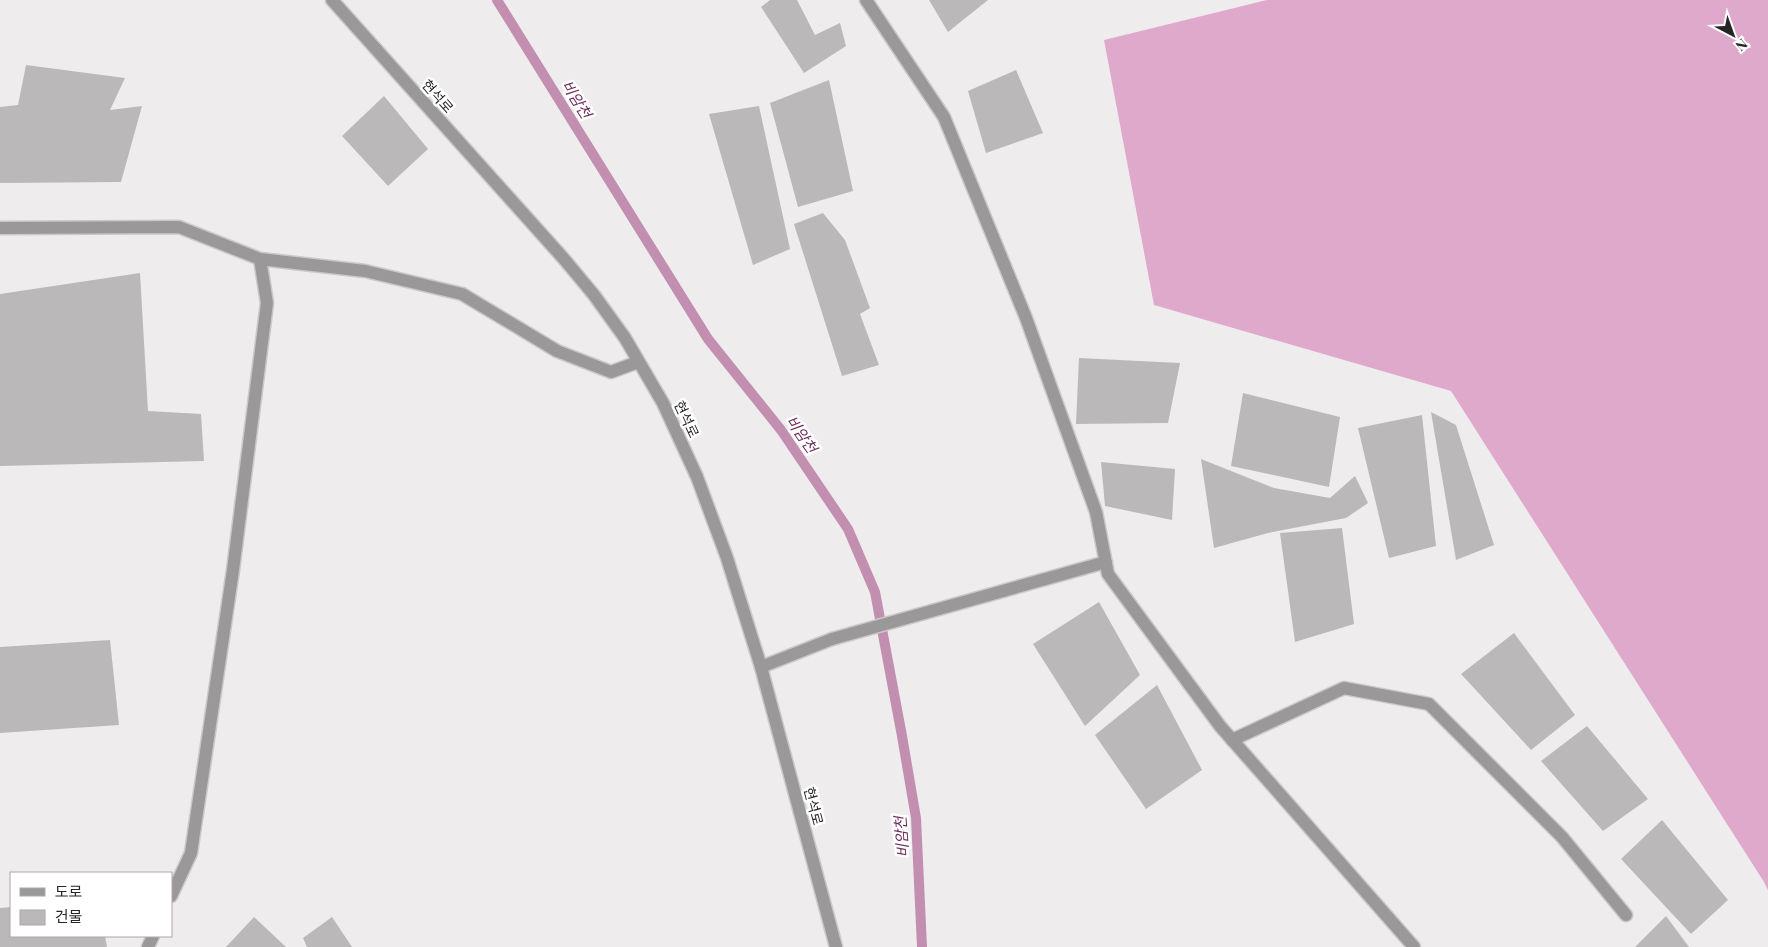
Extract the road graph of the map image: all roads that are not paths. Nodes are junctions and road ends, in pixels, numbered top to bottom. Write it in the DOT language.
graph roads {
  1 [pos="332,0"];
  2 [pos="866,0"];
  3 [pos="0,228"];
  4 [pos="260,259"];
  5 [pos="638,362"];
  6 [pos="1106,562"];
  7 [pos="761,667"];
  8 [pos="1232,740"];
  9 [pos="172,894"];
  10 [pos="1626,915"];
  11 [pos="836,947"];
  12 [pos="1414,947"];
  1 -- 5 [label="street, 현석로"];
  2 -- 6 [label="street"];
  3 -- 4 [label="street"];
  4 -- 5 [label="street"];
  4 -- 9 [label="street"];
  5 -- 7 [label="street, 현석로"];
  6 -- 7 [label="street"];
  6 -- 8 [label="street"];
  7 -- 11 [label="street, 현석로"];
  8 -- 10 [label="street"];
  8 -- 12 [label="street"];
}
